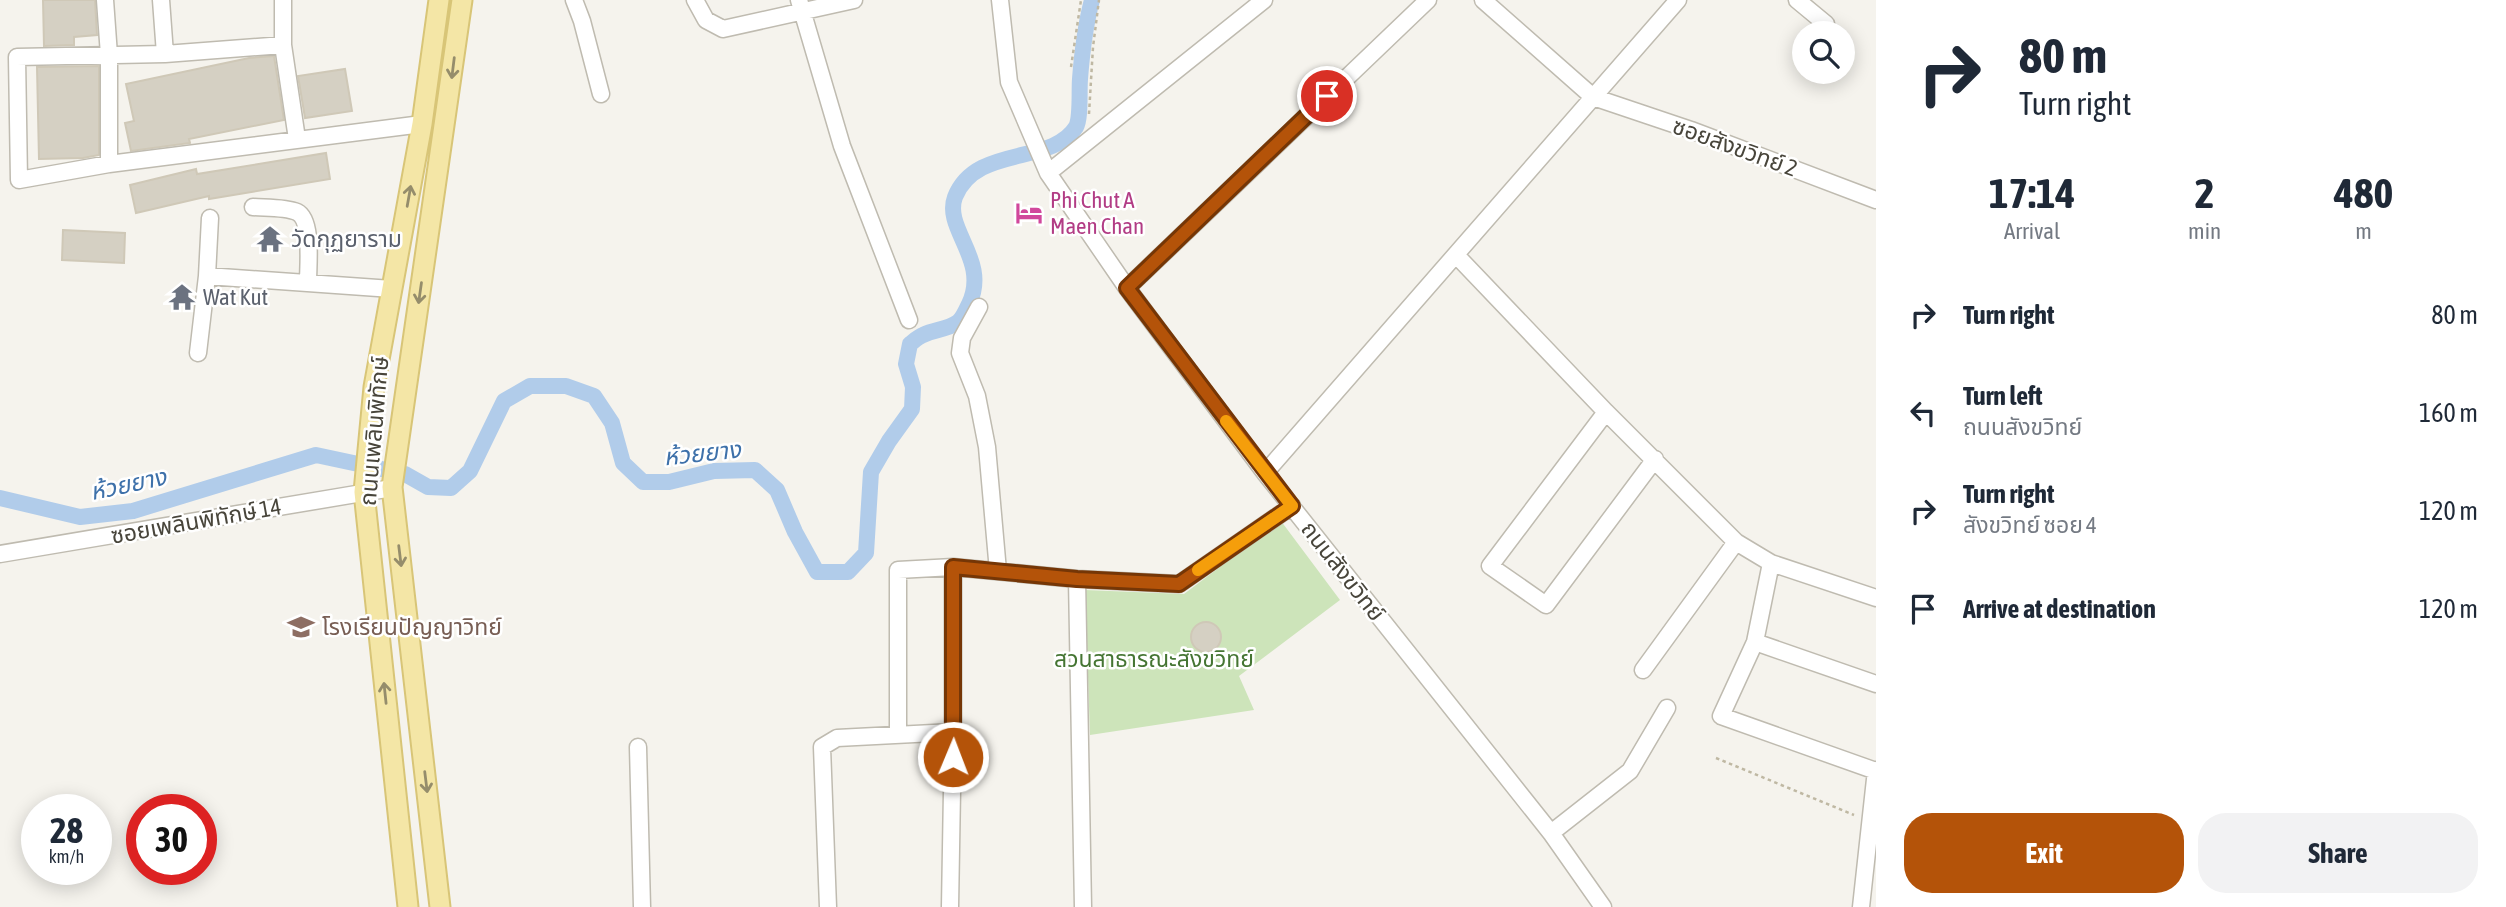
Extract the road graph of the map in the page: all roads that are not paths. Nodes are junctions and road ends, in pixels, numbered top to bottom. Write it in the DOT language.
graph roads {
  1 [pos="104,0"];
  2 [pos="162,0"];
  3 [pos="283,0"];
  4 [pos="439,0"];
  5 [pos="462,0"];
  6 [pos="574,0"];
  7 [pos="695,0"];
  8 [pos="854,0"];
  9 [pos="1000,0"];
  10 [pos="1264,0"];
  11 [pos="1428,0"];
  12 [pos="1483,0"];
  13 [pos="1678,0"];
  14 [pos="1797,0"];
  15 [pos="801,6"];
  16 [pos="1822,21"];
  17 [pos="283,44"];
  18 [pos="165,54"];
  19 [pos="109,55"];
  20 [pos="601,94"];
  21 [pos="1593,97"];
  22 [pos="422,124"];
  23 [pos="297,139"];
  24 [pos="109,164"];
  25 [pos="1048,173"];
  26 [pos="1876,200"];
  27 [pos="253,207"];
  28 [pos="210,218"];
  29 [pos="1456,255"];
  30 [pos="207,276"];
  31 [pos="308,282"];
  32 [pos="1127,288"];
  33 [pos="392,289"];
  34 [pos="979,307"];
  35 [pos="909,320"];
  36 [pos="198,353"];
  37 [pos="1606,412"];
  38 [pos="1654,459"];
  39 [pos="1265,473"];
  40 [pos="392,487"];
  41 [pos="364,492"];
  42 [pos="1292,506"];
  43 [pos="1736,542"];
  44 [pos="0,554"];
  45 [pos="1771,563"];
  46 [pos="953,567"];
  47 [pos="998,571"];
  48 [pos="1077,579"];
  49 [pos="1876,598"];
  50 [pos="1755,642"];
  51 [pos="1643,670"];
  52 [pos="1876,684"];
  53 [pos="1667,708"];
  54 [pos="953,732"];
  55 [pos="898,734"];
  56 [pos="638,747"];
  57 [pos="1876,771"];
  58 [pos="1551,833"];
  59 [pos="408,907"];
  60 [pos="440,907"];
  61 [pos="642,907"];
  62 [pos="828,907"];
  63 [pos="950,907"];
  64 [pos="1083,907"];
  65 [pos="1603,907"];
  66 [pos="1860,907"];
  1 -- 19 [label="street"];
  2 -- 18 [label="street"];
  3 -- 17 [label="street"];
  4 -- 22 [label="main road, ถนนเพลินพิทักษ์"];
  5 -- 40 [label="main road, ถนนเพลินพิทักษ์, one-way"];
  6 -- 20 [label="street"];
  7 -- 15 [label="street"];
  8 -- 15 [label="street"];
  9 -- 25 [label="street, ถนนสังขวิทย์"];
  10 -- 25 [label="street"];
  11 -- 32 [label="street"];
  12 -- 21 [label="street"];
  13 -- 21 [label="street"];
  14 -- 16 [label="street"];
  15 -- 35 [label="street"];
  17 -- 18 [label="street"];
  17 -- 23 [label="street"];
  18 -- 19 [label="street"];
  19 -- 24 [label="street"];
  19 -- 24 [label="street"];
  21 -- 26 [label="street, ซอยสังขวิทย์ 2"];
  21 -- 29 [label="street"];
  22 -- 23 [label="street"];
  33 -- 22 [label="main road, ถนนเพลินพิทักษ์, one-way"];
  23 -- 24 [label="street"];
  25 -- 32 [label="street, ถนนสังขวิทย์"];
  27 -- 31 [label="street"];
  28 -- 30 [label="street"];
  29 -- 37 [label="street"];
  29 -- 39 [label="street"];
  30 -- 31 [label="street"];
  30 -- 36 [label="street"];
  31 -- 33 [label="street"];
  32 -- 39 [label="street, ถนนสังขวิทย์"];
  33 -- 41 [label="main road, ถนนเพลินพิทักษ์"];
  34 -- 47 [label="street"];
  37 -- 38 [label="street"];
  37 -- 38 [label="street"];
  38 -- 43 [label="street"];
  39 -- 42 [label="street, ถนนสังขวิทย์"];
  40 -- 41 [label="street, ซอยเพลินพิทักษ์ 14"];
  40 -- 60 [label="main road, ถนนเพลินพิทักษ์, one-way"];
  41 -- 44 [label="street, ซอยเพลินพิทักษ์ 14"];
  59 -- 41 [label="main road, ถนนเพลินพิทักษ์, one-way"];
  42 -- 48 [label="street"];
  42 -- 58 [label="street, ถนนสังขวิทย์"];
  43 -- 45 [label="street"];
  43 -- 51 [label="street"];
  45 -- 49 [label="street"];
  45 -- 50 [label="street"];
  46 -- 47 [label="street"];
  46 -- 54 [label="street"];
  46 -- 55 [label="street"];
  47 -- 48 [label="street"];
  48 -- 64 [label="street"];
  50 -- 52 [label="street"];
  50 -- 57 [label="street"];
  53 -- 58 [label="street"];
  54 -- 55 [label="street"];
  54 -- 63 [label="street"];
  55 -- 62 [label="street"];
  56 -- 61 [label="street"];
  57 -- 66 [label="street"];
  58 -- 65 [label="street, ถนนสังขวิทย์"];
}
